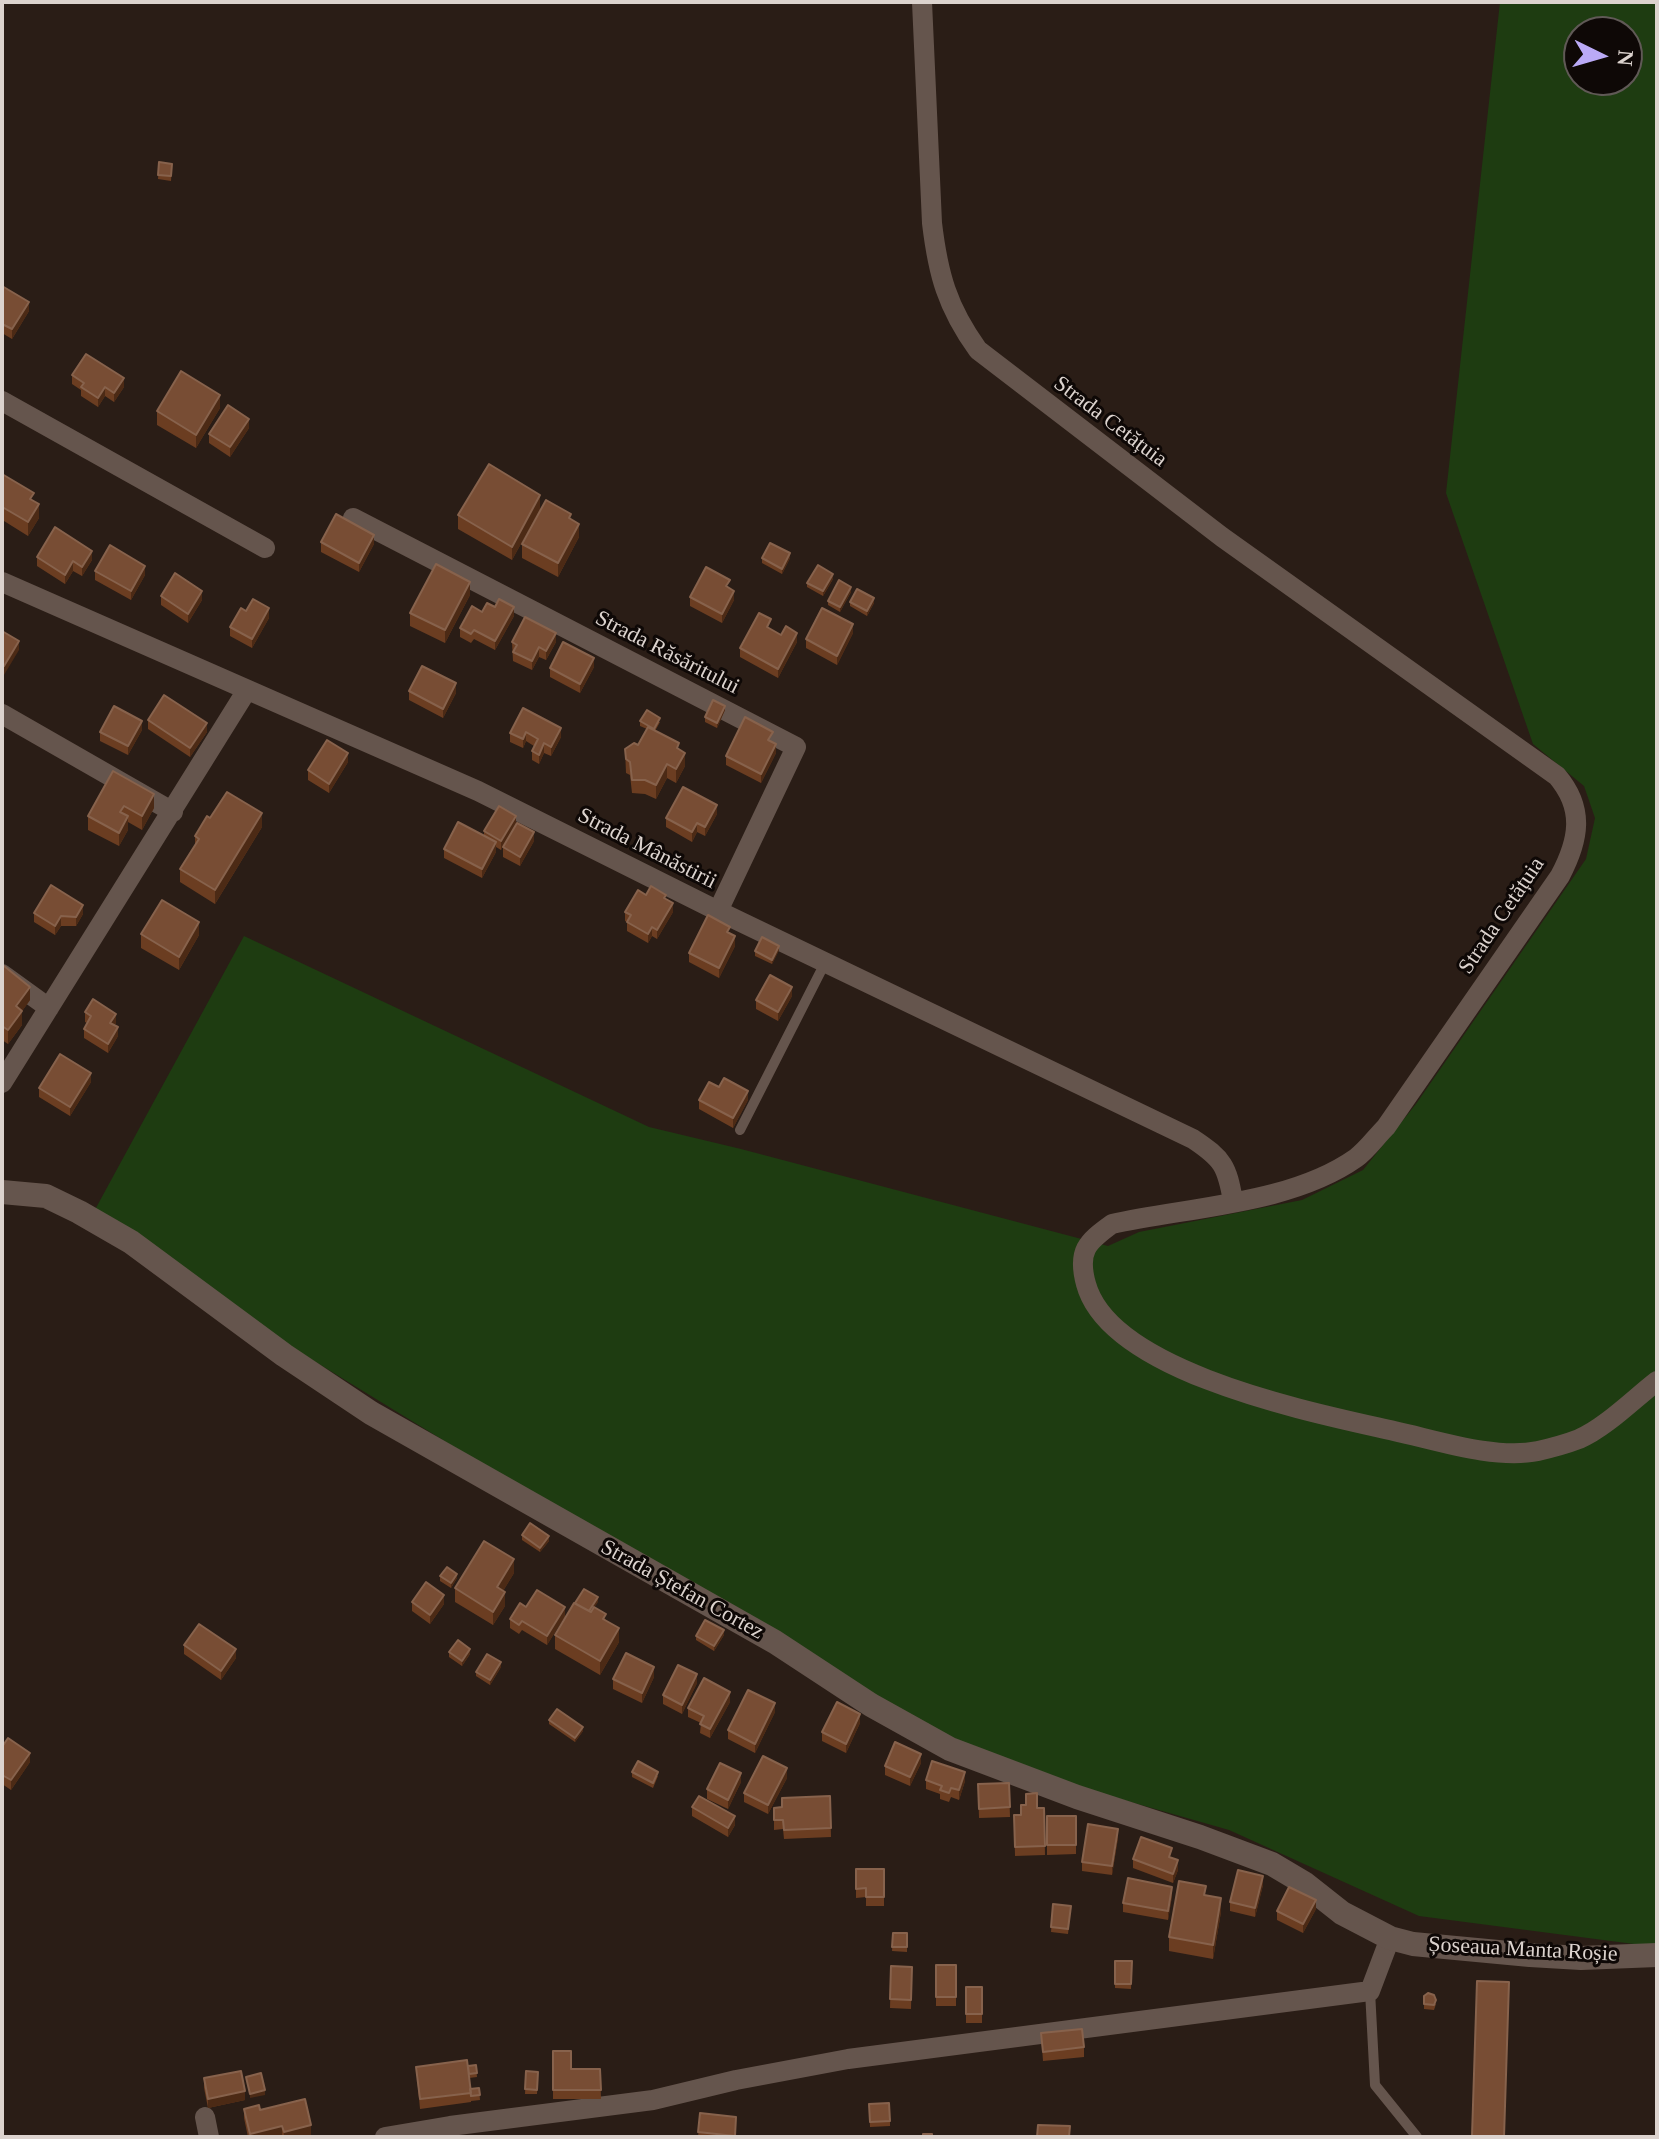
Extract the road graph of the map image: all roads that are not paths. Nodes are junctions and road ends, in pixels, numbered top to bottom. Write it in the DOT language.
graph roads {
  1 [pos="922,2"];
  2 [pos="2,401"];
  3 [pos="353,518"];
  4 [pos="265,548"];
  5 [pos="2,582"];
  6 [pos="247,690"];
  7 [pos="2,714"];
  8 [pos="173,812"];
  9 [pos="718,911"];
  10 [pos="825,963"];
  11 [pos="2,974"];
  12 [pos="49,1008"];
  13 [pos="2,1083"];
  14 [pos="740,1130"];
  15 [pos="2,1192"];
  16 [pos="1233,1201"];
  17 [pos="1657,1381"];
  18 [pos="1390,1938"];
  19 [pos="1657,1955"];
  20 [pos="1370,1991"];
  21 [pos="385,2137"];
  22 [pos="1417,2137"];
  1 -- 16 [label="street, Strada Cetățuia"];
  2 -- 4 [label="street"];
  3 -- 9 [label="street, Strada Răsăritului"];
  5 -- 6 [label="street, Strada Mânăstirii"];
  6 -- 8 [label="street"];
  6 -- 9 [label="street, Strada Mânăstirii"];
  7 -- 8 [label="street"];
  8 -- 12 [label="street"];
  9 -- 10 [label="street, Strada Mânăstirii"];
  10 -- 14 [label="lane"];
  10 -- 16 [label="street, Strada Mânăstirii"];
  11 -- 12 [label="street"];
  12 -- 13 [label="street"];
  15 -- 18 [label="street, Strada Ștefan Cortez"];
  16 -- 17 [label="street, Strada Cetățuia"];
  18 -- 19 [label="street, Șoseaua Manta Roșie"];
  18 -- 20 [label="street"];
  20 -- 21 [label="street"];
  20 -- 22 [label="lane"];
}
